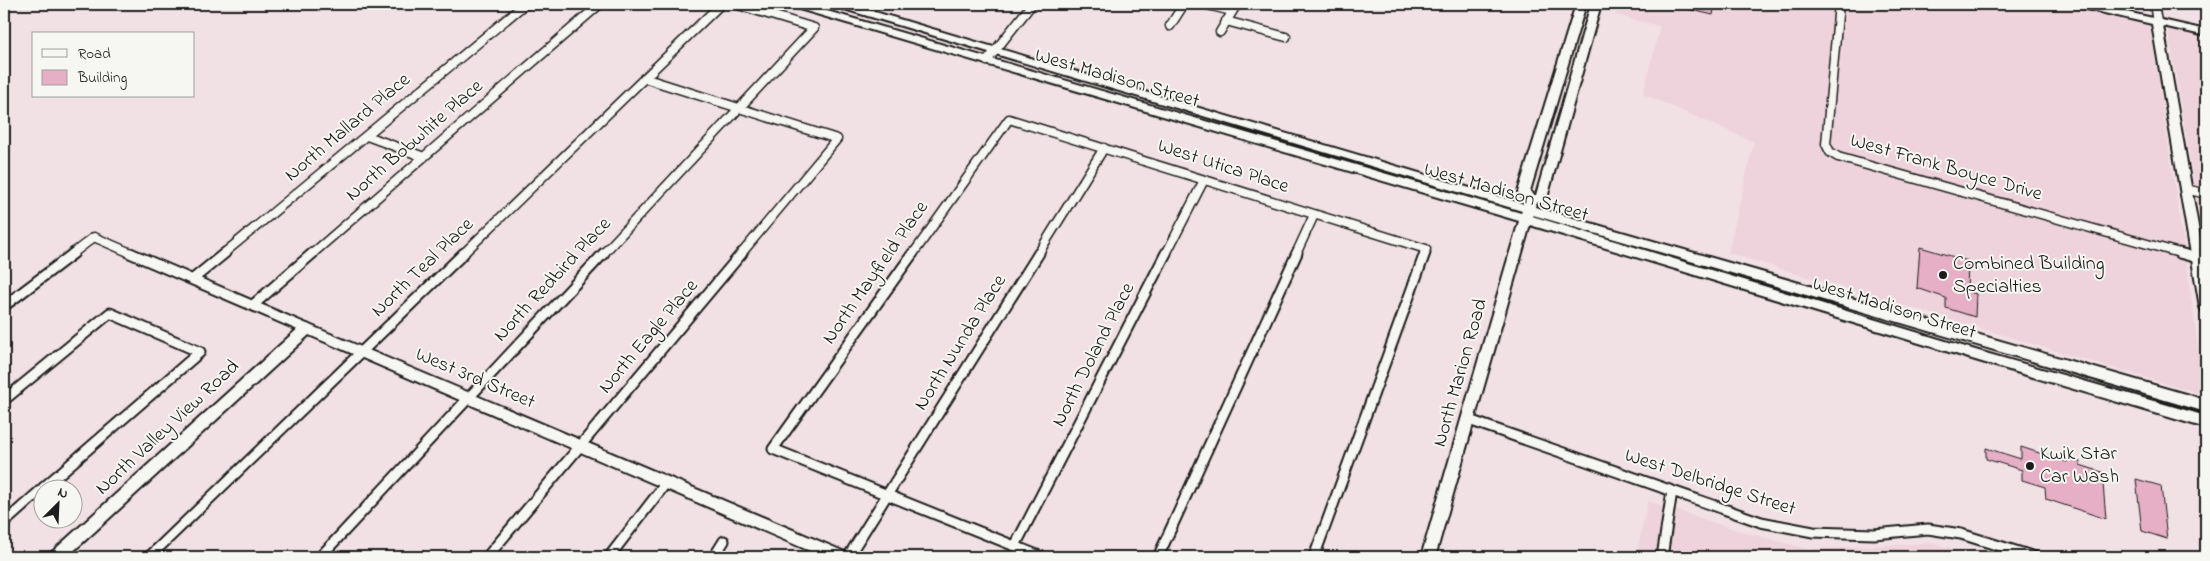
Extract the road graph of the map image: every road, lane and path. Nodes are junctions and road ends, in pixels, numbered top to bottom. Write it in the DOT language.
graph roads {
  1 [pos="525,4"];
  2 [pos="600,4"];
  3 [pos="721,4"];
  4 [pos="735,4"];
  5 [pos="793,4"];
  6 [pos="838,4"];
  7 [pos="1032,4"];
  8 [pos="1184,4"];
  9 [pos="1203,4"];
  10 [pos="1237,4"];
  11 [pos="1581,4"];
  12 [pos="1596,4"];
  13 [pos="1839,4"];
  14 [pos="2078,4"];
  15 [pos="2154,4"];
  16 [pos="1232,12"];
  17 [pos="1226,21"];
  18 [pos="2157,22"];
  19 [pos="1170,26"];
  20 [pos="1220,32"];
  21 [pos="2206,33"];
  22 [pos="1286,37"];
  23 [pos="996,50"];
  24 [pos="987,62"];
  25 [pos="644,78"];
  26 [pos="740,107"];
  27 [pos="1009,119"];
  28 [pos="367,136"];
  29 [pos="837,139"];
  30 [pos="1104,148"];
  31 [pos="424,157"];
  32 [pos="1204,180"];
  33 [pos="2186,189"];
  34 [pos="2206,194"];
  35 [pos="1528,209"];
  36 [pos="1314,215"];
  37 [pos="2198,258"];
  38 [pos="192,280"];
  39 [pos="253,305"];
  40 [pos="4,306"];
  41 [pos="2206,307"];
  42 [pos="307,328"];
  43 [pos="361,352"];
  44 [pos="467,397"];
  45 [pos="4,400"];
  46 [pos="2206,406"];
  47 [pos="1468,420"];
  48 [pos="2206,422"];
  49 [pos="581,446"];
  50 [pos="56,478"];
  51 [pos="666,483"];
  52 [pos="1672,491"];
  53 [pos="887,495"];
  54 [pos="32,499"];
  55 [pos="4,523"];
  56 [pos="724,541"];
  57 [pos="1015,546"];
  58 [pos="57,557"];
  59 [pos="148,557"];
  60 [pos="320,557"];
  61 [pos="488,557"];
  62 [pos="609,557"];
  63 [pos="714,557"];
  64 [pos="840,557"];
  65 [pos="848,557"];
  66 [pos="1042,557"];
  67 [pos="1158,557"];
  68 [pos="1314,557"];
  69 [pos="1428,557"];
  70 [pos="1662,557"];
  71 [pos="2035,557"];
  1 -- 28 [label="street, North Mallard Place"];
  2 -- 31 [label="street, North Bobwhite Place"];
  3 -- 25 [label="street, North Teal Place"];
  4 -- 26 [label="street, North Redbird Place"];
  5 -- 24 [label="street, West Madison Street"];
  6 -- 23 [label="street, West Madison Street"];
  7 -- 23 [label="street"];
  8 -- 19 [label="street"];
  9 -- 16 [label="street"];
  10 -- 16 [label="street"];
  11 -- 35 [label="street, North Marion Road"];
  12 -- 35 [label="street, North Marion Road"];
  13 -- 37 [label="street, West Frank Boyce Drive"];
  14 -- 18 [label="street"];
  15 -- 18 [label="street"];
  16 -- 17 [label="street"];
  17 -- 20 [label="street"];
  17 -- 22 [label="street"];
  18 -- 21 [label="street"];
  18 -- 33 [label="street"];
  23 -- 24 [label="street"];
  23 -- 35 [label="street, West Madison Street"];
  24 -- 35 [label="street, West Madison Street"];
  25 -- 26 [label="street"];
  25 -- 43 [label="street, North Teal Place"];
  26 -- 29 [label="street"];
  26 -- 44 [label="street, North Redbird Place"];
  27 -- 30 [label="street, West Utica Place"];
  27 -- 53 [label="street, North Mayfield Place"];
  28 -- 31 [label="street"];
  28 -- 38 [label="street, North Mallard Place"];
  29 -- 49 [label="street, North Eagle Place"];
  30 -- 32 [label="street, West Utica Place"];
  30 -- 53 [label="street, North Nunda Place"];
  31 -- 39 [label="street, North Bobwhite Place"];
  32 -- 36 [label="street, West Utica Place"];
  32 -- 57 [label="street, North Doland Place"];
  33 -- 34 [label="street"];
  33 -- 37 [label="street"];
  35 -- 46 [label="street, West Madison Street"];
  35 -- 47 [label="street, North Marion Road"];
  35 -- 48 [label="street, West Madison Street"];
  36 -- 67 [label="street"];
  36 -- 68 [label="street, West Utica Place"];
  37 -- 41 [label="street"];
  38 -- 39 [label="street, West 3rd Street"];
  38 -- 40 [label="street, West 3rd Street"];
  39 -- 42 [label="street, West 3rd Street"];
  42 -- 43 [label="street, West 3rd Street"];
  42 -- 58 [label="street, North Valley View Road"];
  43 -- 44 [label="street, West 3rd Street"];
  43 -- 59 [label="street, North Teal Place"];
  44 -- 49 [label="street, West 3rd Street"];
  44 -- 60 [label="street, North Redbird Place"];
  45 -- 50 [label="street"];
  47 -- 52 [label="street, West Delbridge Street"];
  47 -- 69 [label="street, North Marion Road"];
  49 -- 51 [label="street, West 3rd Street"];
  49 -- 61 [label="street, North Eagle Place"];
  51 -- 62 [label="street"];
  51 -- 64 [label="street, West 3rd Street"];
  52 -- 70 [label="street"];
  52 -- 71 [label="street, West Delbridge Street"];
  53 -- 57 [label="street"];
  53 -- 65 [label="street, North Nunda Place"];
  54 -- 55 [label="street"];
  56 -- 63 [label="street"];
  57 -- 66 [label="street"];
}
